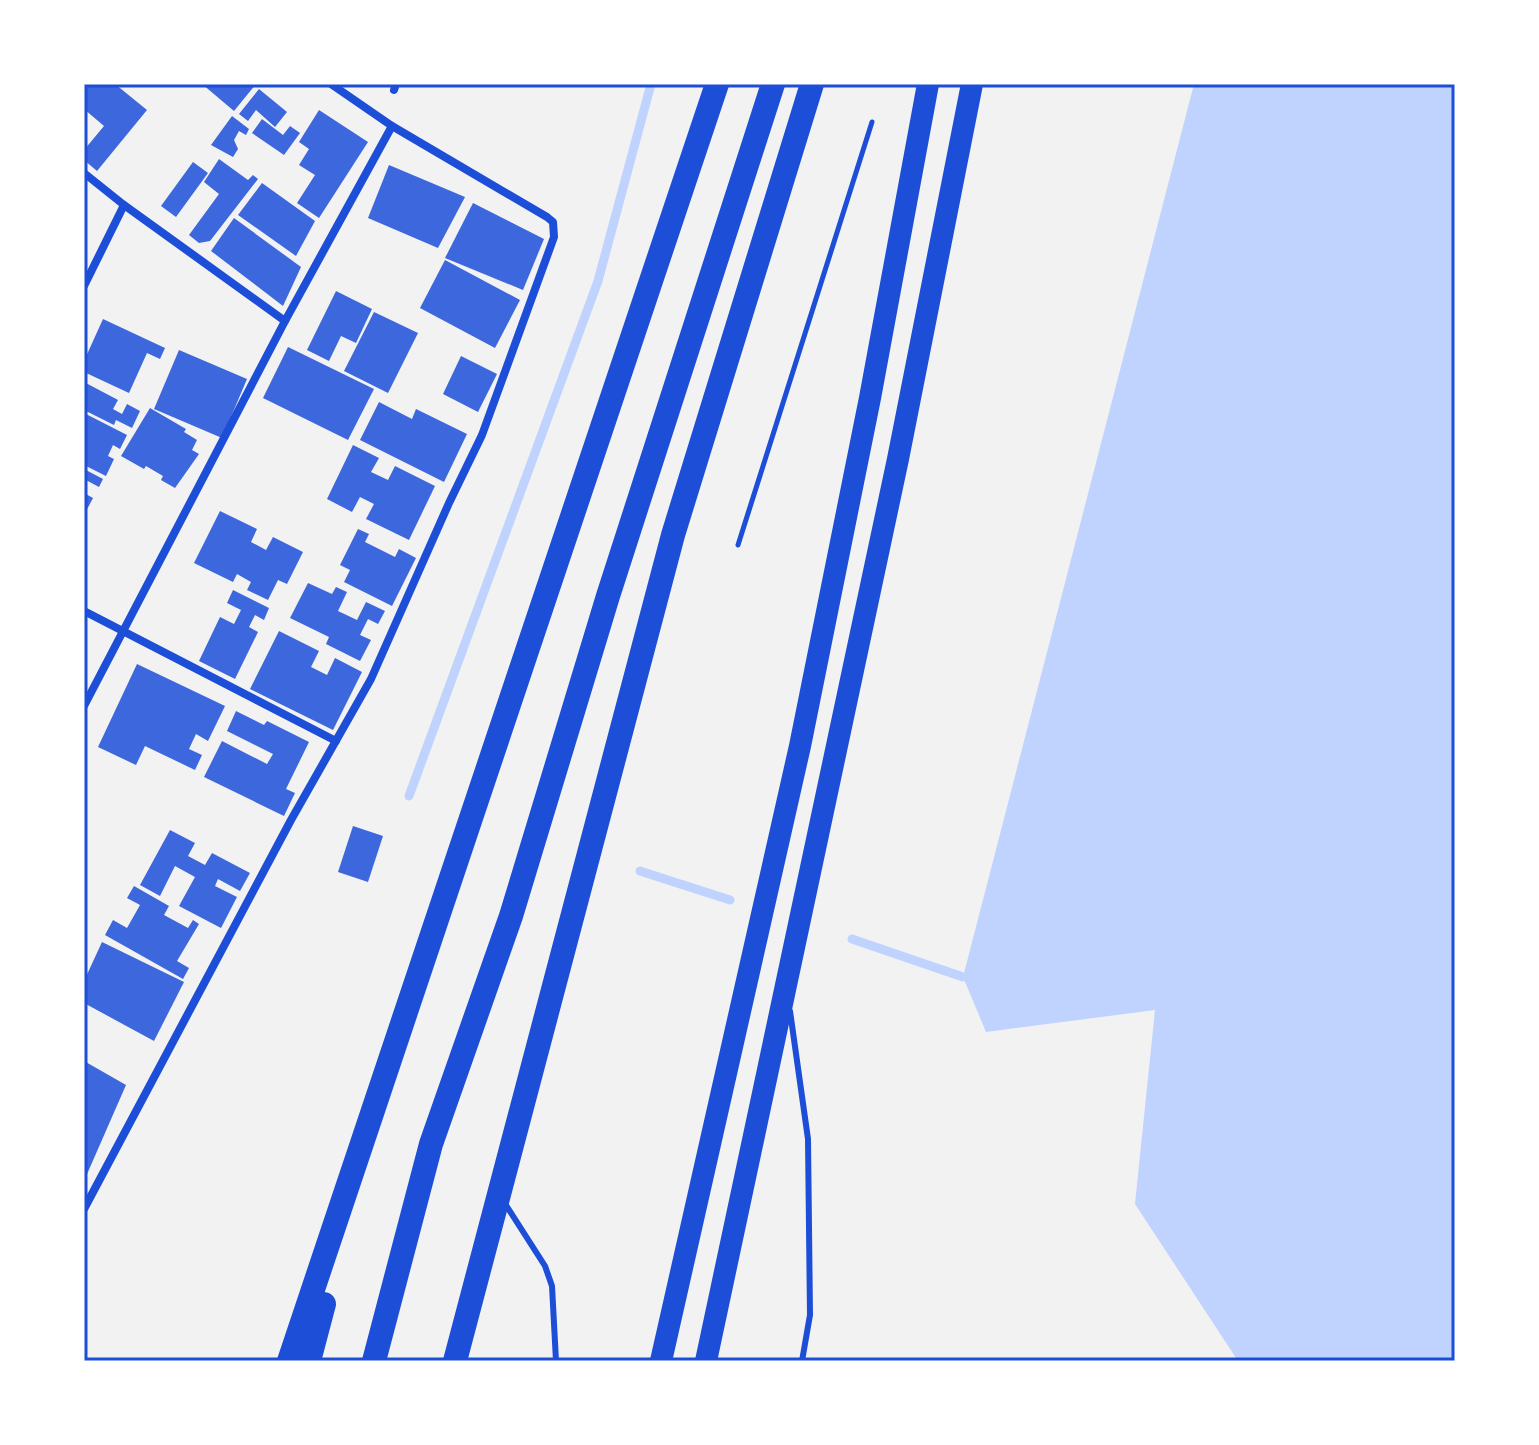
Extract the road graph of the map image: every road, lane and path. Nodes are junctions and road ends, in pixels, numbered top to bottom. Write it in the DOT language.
graph roads {
  1 [pos="331,84"];
  2 [pos="717,84"];
  3 [pos="773,84"];
  4 [pos="812,84"];
  5 [pos="928,84"];
  6 [pos="972,84"];
  7 [pos="872,122"];
  8 [pos="392,126"];
  9 [pos="84,173"];
  10 [pos="124,205"];
  11 [pos="85,282"];
  12 [pos="285,321"];
  13 [pos="738,545"];
  14 [pos="84,611"];
  15 [pos="121,630"];
  16 [pos="84,706"];
  17 [pos="336,741"];
  18 [pos="785,984"];
  19 [pos="369,1127"];
  20 [pos="498,1193"];
  21 [pos="84,1209"];
  22 [pos="289,1361"];
  23 [pos="309,1361"];
  24 [pos="374,1361"];
  25 [pos="455,1361"];
  26 [pos="556,1361"];
  27 [pos="661,1361"];
  28 [pos="706,1361"];
  29 [pos="802,1361"];
  1 -- 8 [label="street"];
  2 -- 19 [label="highway"];
  3 -- 24 [label="highway"];
  4 -- 20 [label="highway"];
  5 -- 27 [label="highway"];
  6 -- 18 [label="highway"];
  7 -- 13 [label="path"];
  8 -- 12 [label="street"];
  8 -- 17 [label="street"];
  9 -- 10 [label="street"];
  10 -- 11 [label="street"];
  10 -- 12 [label="street"];
  12 -- 15 [label="street"];
  14 -- 15 [label="street"];
  15 -- 16 [label="street"];
  15 -- 17 [label="street"];
  17 -- 21 [label="street"];
  18 -- 28 [label="highway"];
  18 -- 29 [label="lane"];
  19 -- 22 [label="highway"];
  19 -- 23 [label="highway"];
  20 -- 25 [label="highway"];
  20 -- 26 [label="lane"];
}
